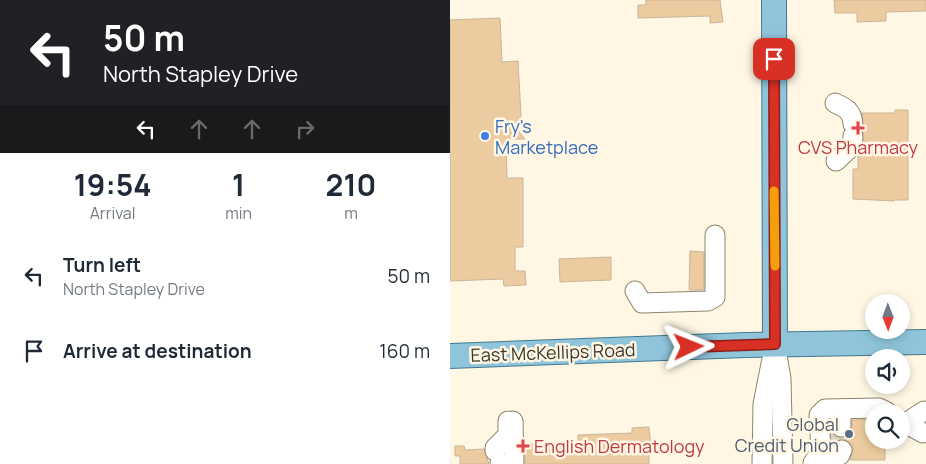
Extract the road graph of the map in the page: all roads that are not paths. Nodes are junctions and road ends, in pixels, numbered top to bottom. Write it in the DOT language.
graph roads {
  1 [pos="774,0"];
  2 [pos="835,104"];
  3 [pos="836,161"];
  4 [pos="715,235"];
  5 [pos="636,291"];
  6 [pos="926,342"];
  7 [pos="775,344"];
  8 [pos="450,356"];
  9 [pos="865,411"];
  10 [pos="924,411"];
  11 [pos="910,419"];
  12 [pos="910,425"];
  13 [pos="924,433"];
  14 [pos="826,457"];
  15 [pos="762,464"];
  16 [pos="783,464"];
  1 -- 7 [label="main road"];
  2 -- 3 [label="street"];
  4 -- 5 [label="street"];
  6 -- 7 [label="main road, East McKellips Road"];
  7 -- 8 [label="main road, East McKellips Road"];
  7 -- 15 [label="street"];
  7 -- 16 [label="street"];
  9 -- 14 [label="street"];
  10 -- 11 [label="street"];
  12 -- 13 [label="street"];
}
